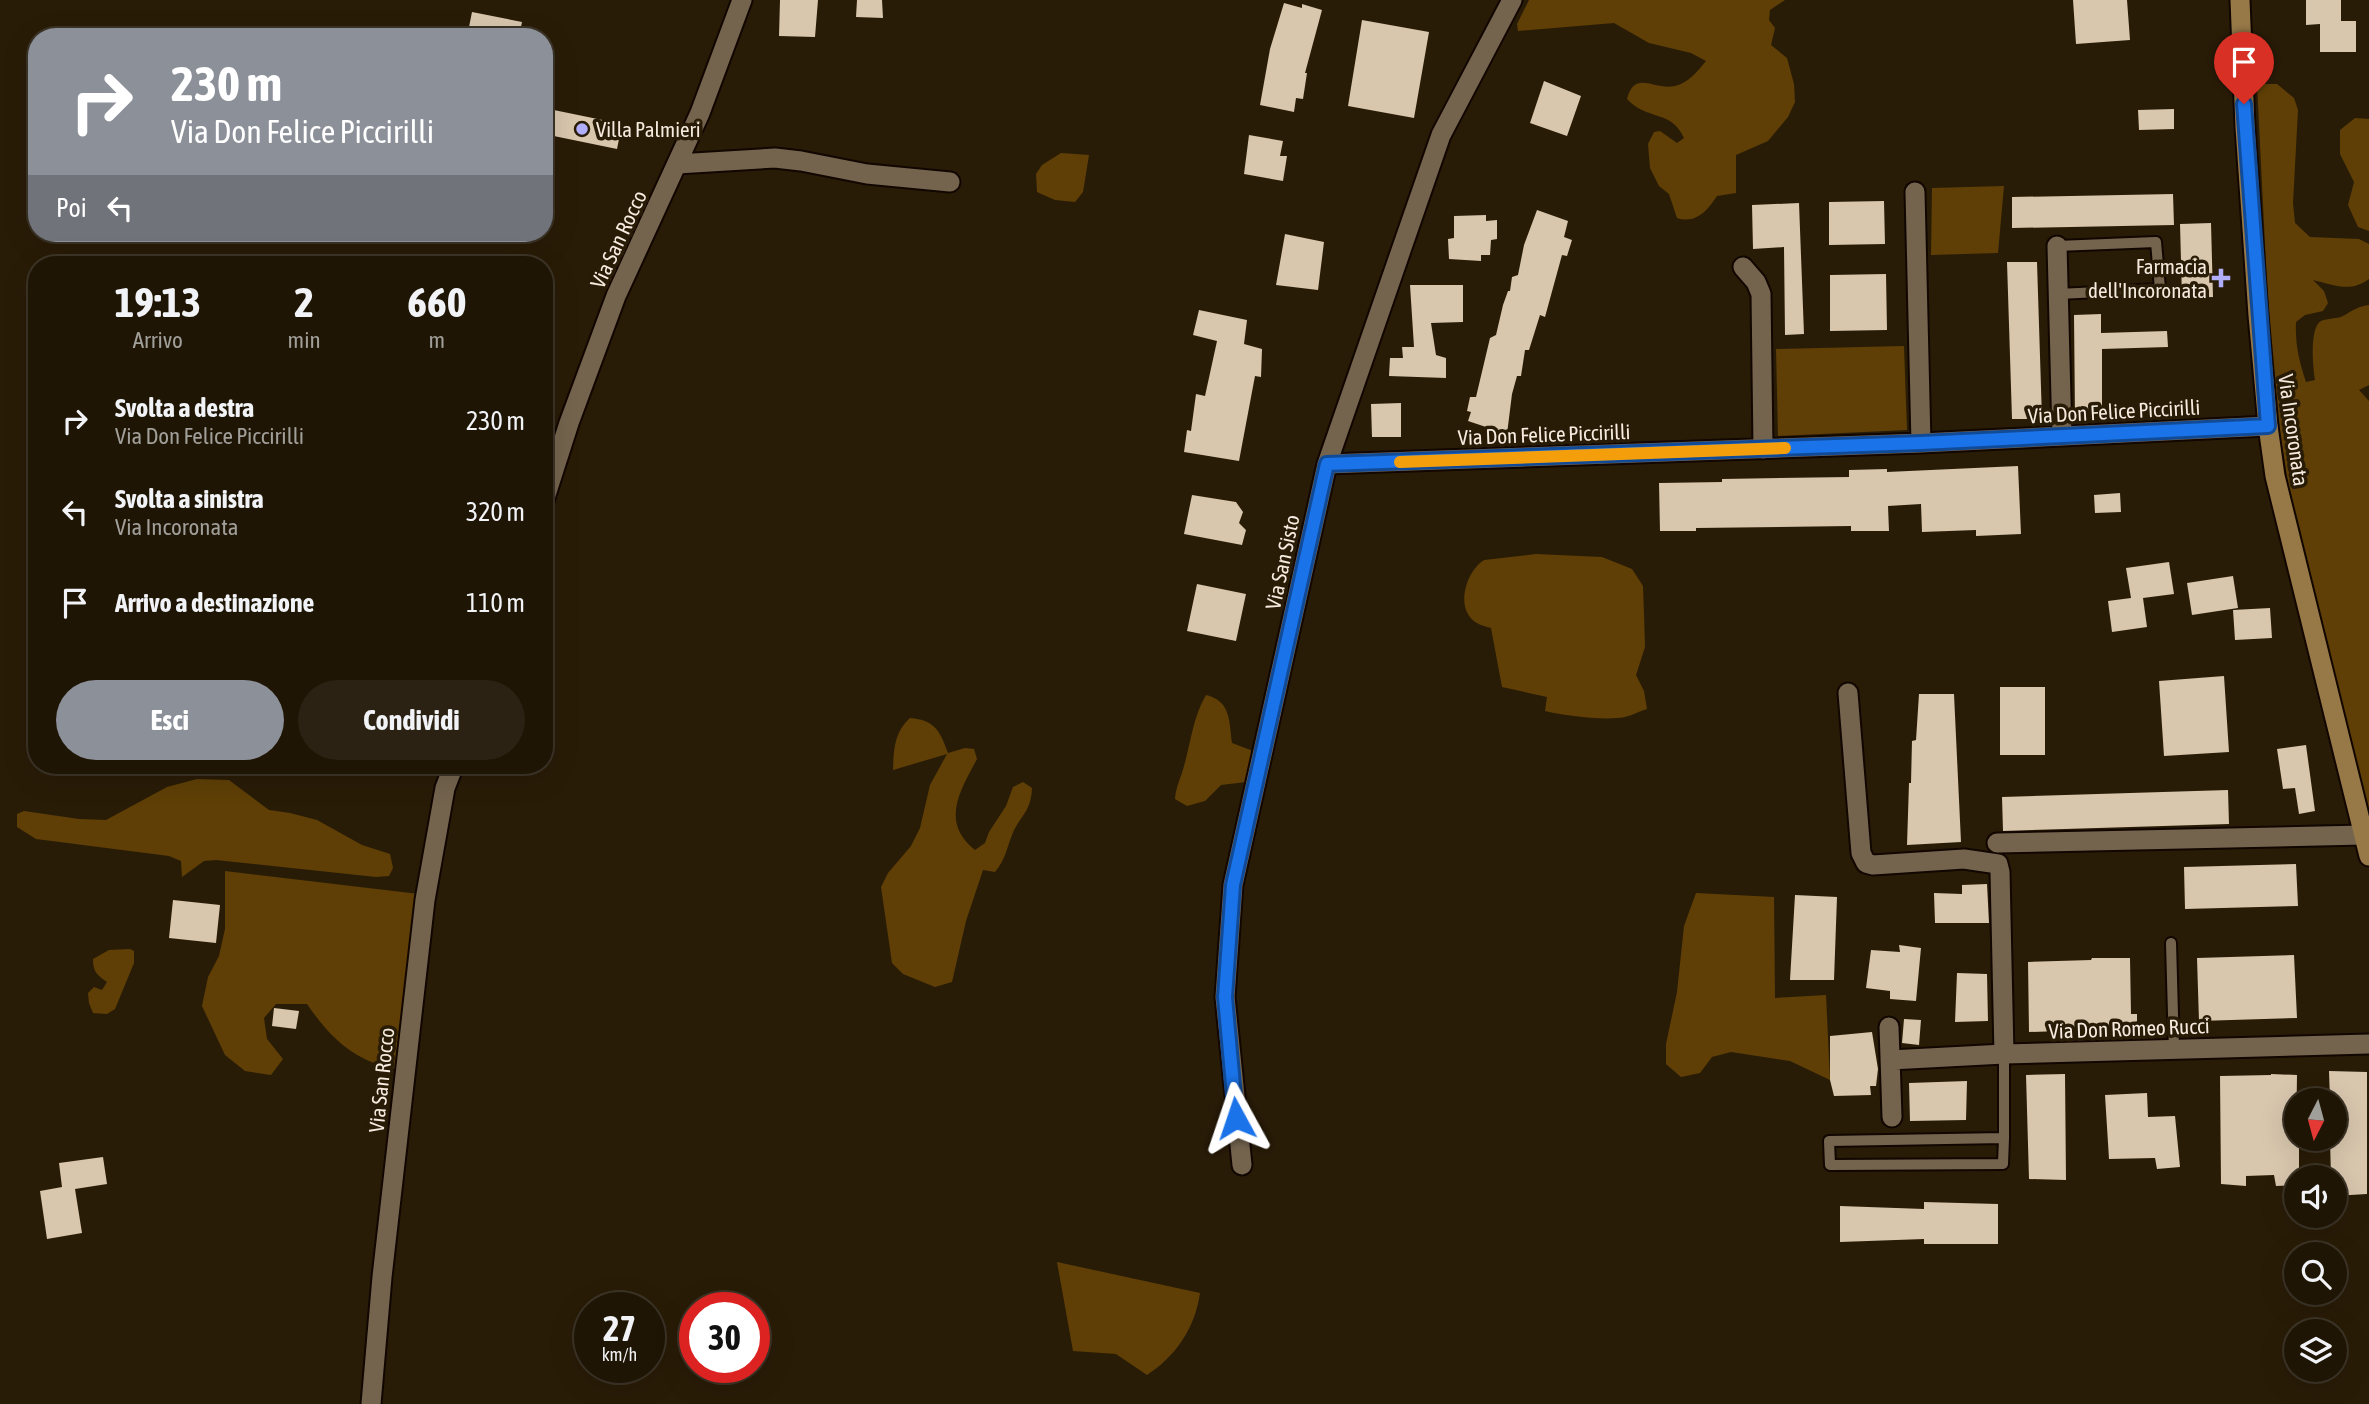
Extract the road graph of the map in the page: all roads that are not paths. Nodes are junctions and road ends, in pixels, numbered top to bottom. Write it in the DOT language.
graph roads {
  1 [pos="742,0"];
  2 [pos="1512,0"];
  3 [pos="2240,0"];
  4 [pos="677,164"];
  5 [pos="950,182"];
  6 [pos="1915,192"];
  7 [pos="2057,246"];
  8 [pos="1743,267"];
  9 [pos="2058,294"];
  10 [pos="2268,426"];
  11 [pos="2062,436"];
  12 [pos="1921,443"];
  13 [pos="1763,449"];
  14 [pos="1327,464"];
  15 [pos="553,473"];
  16 [pos="1848,693"];
  17 [pos="450,774"];
  18 [pos="2364,835"];
  19 [pos="1997,843"];
  20 [pos="2369,856"];
  21 [pos="2171,943"];
  22 [pos="1889,1027"];
  23 [pos="2369,1044"];
  24 [pos="2174,1050"];
  25 [pos="2004,1054"];
  26 [pos="1890,1060"];
  27 [pos="1892,1117"];
  28 [pos="2004,1138"];
  29 [pos="1241,1165"];
  30 [pos="371,1404"];
  1 -- 4 [label="street, Via San Rocco"];
  2 -- 14 [label="street, Via San Sisto"];
  3 -- 10 [label="main road, Via Incoronata"];
  4 -- 5 [label="street"];
  4 -- 15 [label="street, Via San Rocco"];
  6 -- 12 [label="street"];
  7 -- 9 [label="street"];
  7 -- 9 [label="lane"];
  8 -- 13 [label="street"];
  9 -- 11 [label="street"];
  10 -- 11 [label="street, Via Don Felice Piccirilli"];
  10 -- 18 [label="main road, Via Incoronata"];
  11 -- 12 [label="street, Via Don Felice Piccirilli"];
  12 -- 13 [label="street, Via Don Felice Piccirilli"];
  13 -- 14 [label="street, Via Don Felice Piccirilli"];
  14 -- 29 [label="street, Via San Sisto"];
  16 -- 25 [label="street"];
  17 -- 30 [label="street, Via San Rocco"];
  18 -- 19 [label="street"];
  18 -- 20 [label="main road, Via Incoronata"];
  21 -- 24 [label="lane"];
  22 -- 26 [label="street"];
  23 -- 24 [label="street, Via Don Romeo Rucci"];
  24 -- 25 [label="street, Via Don Romeo Rucci"];
  25 -- 26 [label="street, Via Don Romeo Rucci"];
  25 -- 28 [label="lane"];
  26 -- 27 [label="street"];
  28 -- 28 [label="lane"];
}
